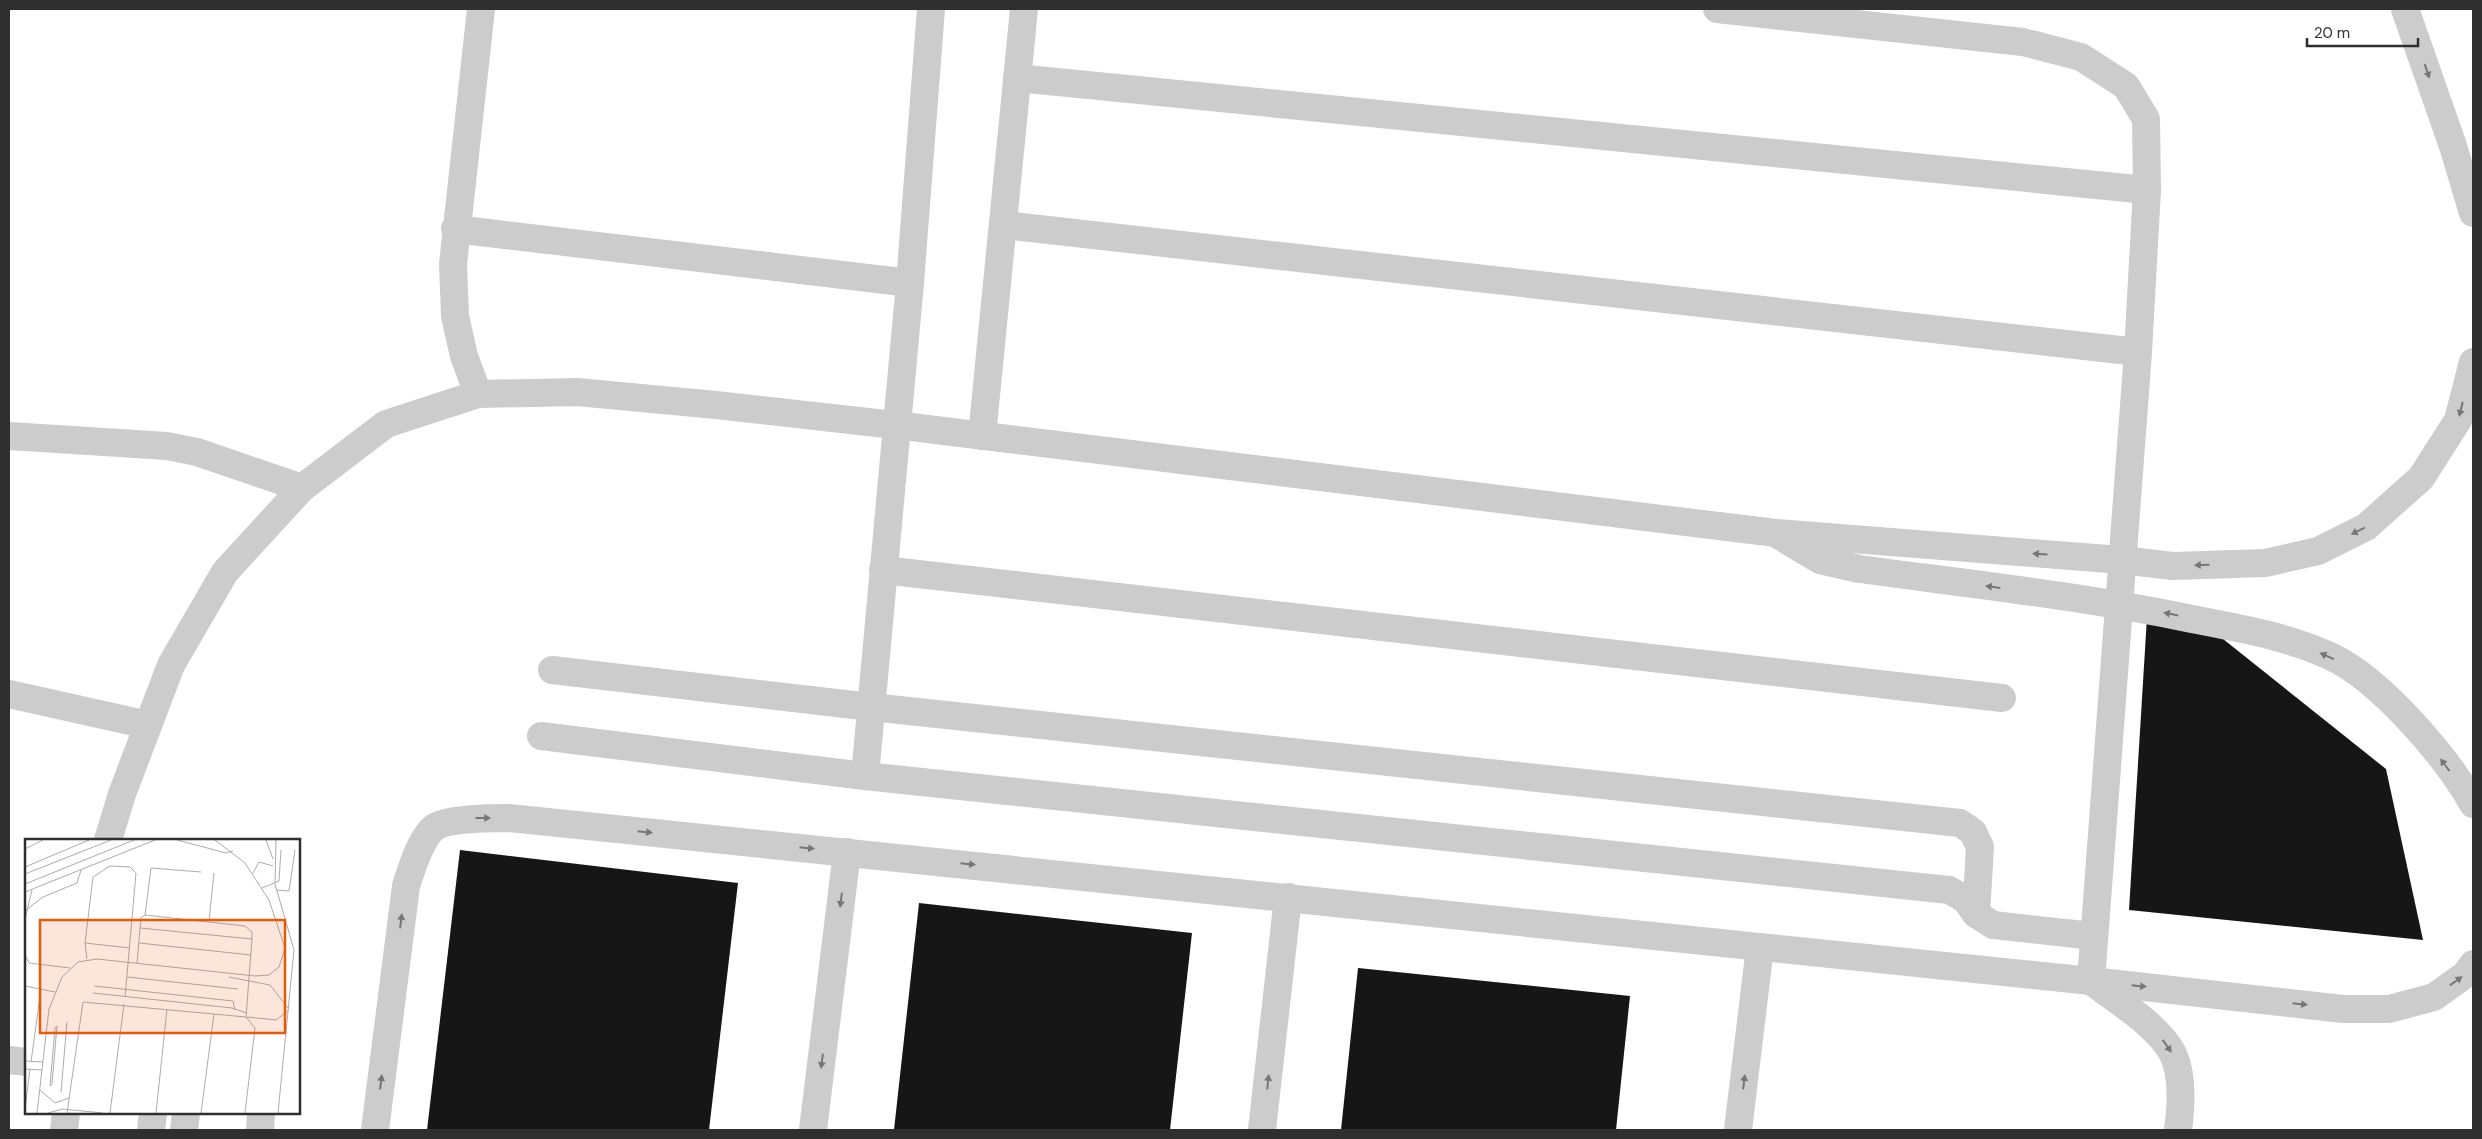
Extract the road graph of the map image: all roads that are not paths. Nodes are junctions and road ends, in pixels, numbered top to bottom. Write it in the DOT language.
graph roads {
  1 [pos="481,9"];
  2 [pos="931,9"];
  3 [pos="1024,9"];
  4 [pos="1717,9"];
  5 [pos="2405,9"];
  6 [pos="1017,78"];
  7 [pos="2147,190"];
  8 [pos="2473,213"];
  9 [pos="1003,225"];
  10 [pos="456,229"];
  11 [pos="910,283"];
  12 [pos="2138,352"];
  13 [pos="2473,362"];
  14 [pos="478,394"];
  15 [pos="895,425"];
  16 [pos="9,436"];
  17 [pos="982,436"];
  18 [pos="302,488"];
  19 [pos="1776,533"];
  20 [pos="2121,560"];
  21 [pos="883,570"];
  22 [pos="2118,604"];
  23 [pos="552,670"];
  24 [pos="2002,698"];
  25 [pos="10,699"];
  26 [pos="871,707"];
  27 [pos="148,725"];
  28 [pos="541,736"];
  29 [pos="864,776"];
  30 [pos="2473,804"];
  31 [pos="108,839"];
  32 [pos="847,852"];
  33 [pos="1288,897"];
  34 [pos="1976,914"];
  35 [pos="2093,936"];
  36 [pos="1760,947"];
  37 [pos="2473,964"];
  38 [pos="2090,981"];
  39 [pos="9,1060"];
  40 [pos="25,1062"];
  41 [pos="66,1114"];
  42 [pos="153,1114"];
  43 [pos="186,1114"];
  44 [pos="262,1114"];
  45 [pos="64,1130"];
  46 [pos="151,1130"];
  47 [pos="184,1130"];
  48 [pos="260,1130"];
  49 [pos="375,1130"];
  50 [pos="813,1130"];
  51 [pos="1262,1130"];
  52 [pos="1738,1130"];
  53 [pos="2178,1130"];
  1 -- 10 [label="street"];
  2 -- 11 [label="street"];
  3 -- 6 [label="street"];
  4 -- 7 [label="street"];
  5 -- 8 [label="street, one-way"];
  6 -- 7 [label="street"];
  6 -- 9 [label="street"];
  7 -- 12 [label="street"];
  9 -- 12 [label="street"];
  9 -- 17 [label="street"];
  10 -- 11 [label="street"];
  10 -- 14 [label="street"];
  11 -- 15 [label="street"];
  12 -- 20 [label="street"];
  13 -- 20 [label="street, one-way"];
  14 -- 15 [label="street"];
  14 -- 18 [label="street"];
  15 -- 17 [label="street"];
  15 -- 21 [label="street"];
  16 -- 18 [label="street"];
  17 -- 19 [label="street"];
  18 -- 27 [label="street"];
  20 -- 19 [label="street, one-way"];
  22 -- 19 [label="street, one-way"];
  20 -- 22 [label="street"];
  21 -- 24 [label="street"];
  21 -- 26 [label="street"];
  30 -- 22 [label="street, one-way"];
  22 -- 35 [label="street"];
  23 -- 26 [label="street"];
  25 -- 27 [label="street"];
  26 -- 29 [label="street"];
  26 -- 34 [label="street"];
  27 -- 31 [label="street"];
  28 -- 29 [label="street"];
  29 -- 34 [label="street"];
  32 -- 33 [label="street, one-way"];
  49 -- 32 [label="street, one-way"];
  32 -- 50 [label="street, one-way"];
  33 -- 36 [label="street"];
  51 -- 33 [label="street, one-way"];
  34 -- 35 [label="street"];
  35 -- 38 [label="street"];
  36 -- 38 [label="street"];
  52 -- 36 [label="street, one-way"];
  38 -- 37 [label="street, one-way"];
  38 -- 53 [label="street, one-way"];
  39 -- 40 [label="street"];
  41 -- 45 [label="street"];
  42 -- 46 [label="street"];
  43 -- 47 [label="street"];
  44 -- 48 [label="street"];
}
